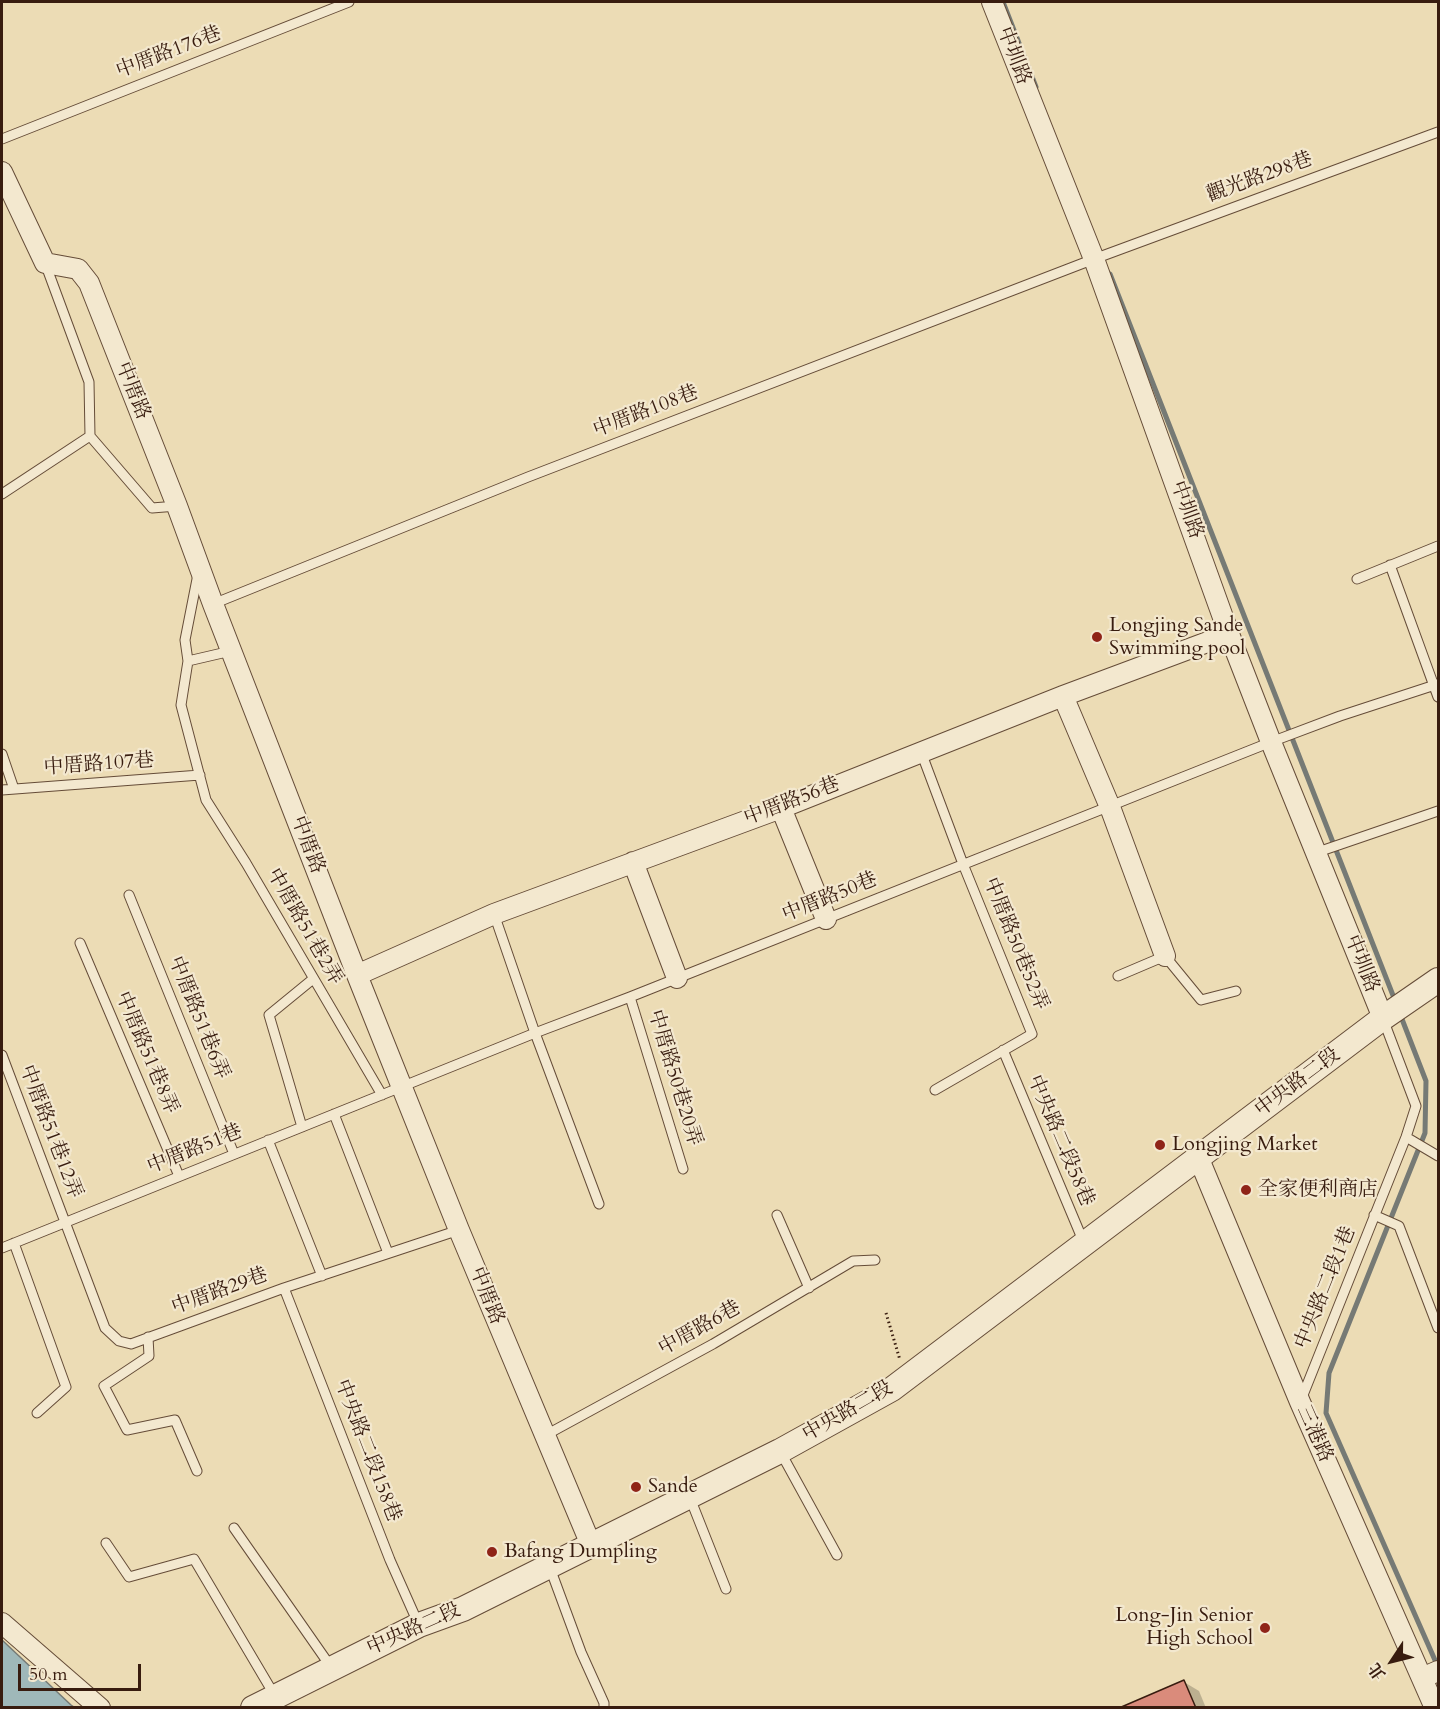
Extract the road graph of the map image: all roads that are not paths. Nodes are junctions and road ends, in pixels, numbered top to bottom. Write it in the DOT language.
graph roads {
  1 [pos="350,2"];
  2 [pos="992,2"];
  3 [pos="1438,132"];
  4 [pos="2,138"];
  5 [pos="2,172"];
  6 [pos="1094,259"];
  7 [pos="45,263"];
  8 [pos="90,436"];
  9 [pos="2,494"];
  10 [pos="177,506"];
  11 [pos="1438,546"];
  12 [pos="1390,565"];
  13 [pos="200,566"];
  14 [pos="1357,579"];
  15 [pos="213,604"];
  16 [pos="1229,634"];
  17 [pos="231,651"];
  18 [pos="188,661"];
  19 [pos="1436,685"];
  20 [pos="1063,696"];
  21 [pos="1438,697"];
  22 [pos="1270,742"];
  23 [pos="921,752"];
  24 [pos="2,754"];
  25 [pos="200,775"];
  26 [pos="14,789"];
  27 [pos="2,790"];
  28 [pos="1110,807"];
  29 [pos="781,808"];
  30 [pos="1438,811"];
  31 [pos="1315,854"];
  32 [pos="633,862"];
  33 [pos="963,864"];
  34 [pos="129,895"];
  35 [pos="494,914"];
  36 [pos="826,919"];
  37 [pos="80,943"];
  38 [pos="1165,956"];
  39 [pos="357,975"];
  40 [pos="1118,976"];
  41 [pos="677,978"];
  42 [pos="313,979"];
  43 [pos="1438,980"];
  44 [pos="1236,991"];
  45 [pos="630,997"];
  46 [pos="1383,1018"];
  47 [pos="535,1033"];
  48 [pos="1003,1050"];
  49 [pos="2,1055"];
  50 [pos="402,1086"];
  51 [pos="934,1089"];
  52 [pos="382,1095"];
  53 [pos="334,1114"];
  54 [pos="302,1126"];
  55 [pos="1406,1137"];
  56 [pos="268,1140"];
  57 [pos="234,1154"];
  58 [pos="1438,1156"];
  59 [pos="1199,1159"];
  60 [pos="683,1169"];
  61 [pos="179,1176"];
  62 [pos="599,1204"];
  63 [pos="777,1215"];
  64 [pos="1374,1215"];
  65 [pos="65,1222"];
  66 [pos="459,1230"];
  67 [pos="14,1243"];
  68 [pos="1084,1245"];
  69 [pos="2,1248"];
  70 [pos="388,1254"];
  71 [pos="875,1260"];
  72 [pos="322,1276"];
  73 [pos="809,1287"];
  74 [pos="284,1288"];
  75 [pos="1438,1328"];
  76 [pos="148,1337"];
  77 [pos="1300,1402"];
  78 [pos="37,1413"];
  79 [pos="544,1436"];
  80 [pos="780,1451"];
  81 [pos="197,1471"];
  82 [pos="689,1496"];
  83 [pos="234,1528"];
  84 [pos="106,1543"];
  85 [pos="591,1545"];
  86 [pos="837,1555"];
  87 [pos="550,1565"];
  88 [pos="726,1589"];
  89 [pos="2,1623"];
  90 [pos="419,1625"];
  91 [pos="332,1668"];
  92 [pos="1430,1675"];
  93 [pos="275,1696"];
  94 [pos="100,1707"];
  95 [pos="253,1707"];
  96 [pos="604,1707"];
  97 [pos="1435,1707"];
  1 -- 4 [label="lane, 中厝路176巷"];
  2 -- 6 [label="street, 中圳路"];
  3 -- 6 [label="lane, 觀光路298巷"];
  5 -- 7 [label="street"];
  6 -- 15 [label="lane, 中厝路108巷"];
  6 -- 16 [label="street, 中圳路"];
  7 -- 8 [label="lane"];
  7 -- 10 [label="street, 中厝路"];
  8 -- 9 [label="lane"];
  8 -- 10 [label="lane"];
  10 -- 13 [label="street, 中厝路"];
  11 -- 12 [label="lane"];
  12 -- 14 [label="lane"];
  12 -- 19 [label="lane"];
  13 -- 15 [label="street, 中厝路"];
  13 -- 18 [label="lane, 中厝路51巷2弄"];
  15 -- 17 [label="street, 中厝路"];
  16 -- 20 [label="street, 中厝路56巷"];
  16 -- 22 [label="street, 中圳路"];
  17 -- 18 [label="lane"];
  17 -- 39 [label="street, 中厝路"];
  18 -- 25 [label="lane, 中厝路51巷2弄"];
  19 -- 21 [label="lane"];
  19 -- 22 [label="lane, 中厝路50巷"];
  20 -- 23 [label="street, 中厝路56巷"];
  20 -- 28 [label="street"];
  22 -- 28 [label="lane, 中厝路50巷"];
  22 -- 31 [label="street, 中圳路"];
  23 -- 29 [label="street, 中厝路56巷"];
  23 -- 33 [label="lane"];
  24 -- 26 [label="lane"];
  25 -- 26 [label="lane, 中厝路107巷"];
  25 -- 42 [label="lane, 中厝路51巷2弄"];
  26 -- 27 [label="lane, 中厝路107巷"];
  28 -- 33 [label="lane, 中厝路50巷"];
  28 -- 38 [label="street"];
  29 -- 32 [label="street, 中厝路56巷"];
  29 -- 36 [label="street"];
  30 -- 31 [label="lane"];
  31 -- 46 [label="street, 中圳路"];
  32 -- 35 [label="street, 中厝路56巷"];
  32 -- 41 [label="street"];
  33 -- 36 [label="lane, 中厝路50巷"];
  33 -- 48 [label="lane, 中厝路50巷52弄"];
  34 -- 57 [label="lane, 中厝路51巷6弄"];
  35 -- 39 [label="street, 中厝路56巷"];
  35 -- 47 [label="lane"];
  36 -- 41 [label="lane, 中厝路50巷"];
  37 -- 61 [label="lane, 中厝路51巷8弄"];
  38 -- 40 [label="lane"];
  38 -- 44 [label="lane"];
  39 -- 50 [label="street, 中厝路"];
  41 -- 45 [label="lane, 中厝路50巷"];
  42 -- 52 [label="lane, 中厝路51巷2弄"];
  42 -- 54 [label="lane"];
  43 -- 46 [label="street, 中央路二段"];
  45 -- 47 [label="lane, 中厝路50巷"];
  45 -- 60 [label="lane, 中厝路50巷20弄"];
  46 -- 55 [label="lane, 中央路二段1巷"];
  46 -- 59 [label="street, 中央路二段"];
  47 -- 50 [label="lane, 中厝路50巷"];
  47 -- 62 [label="lane"];
  48 -- 51 [label="lane, 中厝路50巷52弄"];
  48 -- 68 [label="lane, 中央路二段58巷"];
  49 -- 65 [label="lane, 中厝路51巷12弄"];
  50 -- 52 [label="lane, 中厝路51巷"];
  50 -- 66 [label="street, 中厝路"];
  52 -- 53 [label="lane, 中厝路51巷"];
  53 -- 54 [label="lane, 中厝路51巷"];
  53 -- 70 [label="lane"];
  54 -- 56 [label="lane, 中厝路51巷"];
  55 -- 58 [label="lane"];
  55 -- 64 [label="lane, 中央路二段1巷"];
  56 -- 57 [label="lane, 中厝路51巷"];
  56 -- 72 [label="lane"];
  57 -- 61 [label="lane, 中厝路51巷"];
  59 -- 68 [label="street, 中央路二段"];
  59 -- 77 [label="street, 三港路"];
  61 -- 65 [label="lane, 中厝路51巷"];
  63 -- 73 [label="lane"];
  64 -- 75 [label="lane"];
  64 -- 77 [label="lane, 中央路二段1巷"];
  65 -- 67 [label="lane, 中厝路51巷"];
  65 -- 76 [label="lane, 中厝路29巷"];
  66 -- 70 [label="lane, 中厝路29巷"];
  66 -- 79 [label="street, 中厝路"];
  67 -- 69 [label="lane, 中厝路51巷"];
  67 -- 78 [label="lane"];
  68 -- 80 [label="street, 中央路二段"];
  70 -- 72 [label="lane, 中厝路29巷"];
  71 -- 73 [label="lane, 中厝路6巷"];
  72 -- 74 [label="lane, 中厝路29巷"];
  73 -- 79 [label="lane, 中厝路6巷"];
  74 -- 76 [label="lane, 中厝路29巷"];
  74 -- 90 [label="lane, 中央路二段158巷"];
  76 -- 81 [label="lane"];
  77 -- 92 [label="street, 三港路"];
  79 -- 85 [label="street, 中厝路"];
  80 -- 82 [label="street, 中央路二段"];
  80 -- 86 [label="lane"];
  82 -- 85 [label="street, 中央路二段"];
  82 -- 88 [label="lane"];
  83 -- 91 [label="lane"];
  84 -- 93 [label="lane"];
  85 -- 87 [label="street, 中央路二段"];
  87 -- 90 [label="street, 中央路二段"];
  87 -- 96 [label="lane"];
  89 -- 94 [label="street"];
  90 -- 91 [label="street, 中央路二段"];
  91 -- 93 [label="street, 中央路二段"];
  92 -- 97 [label="street, 三港路"];
  93 -- 95 [label="street, 中央路二段"];
}
